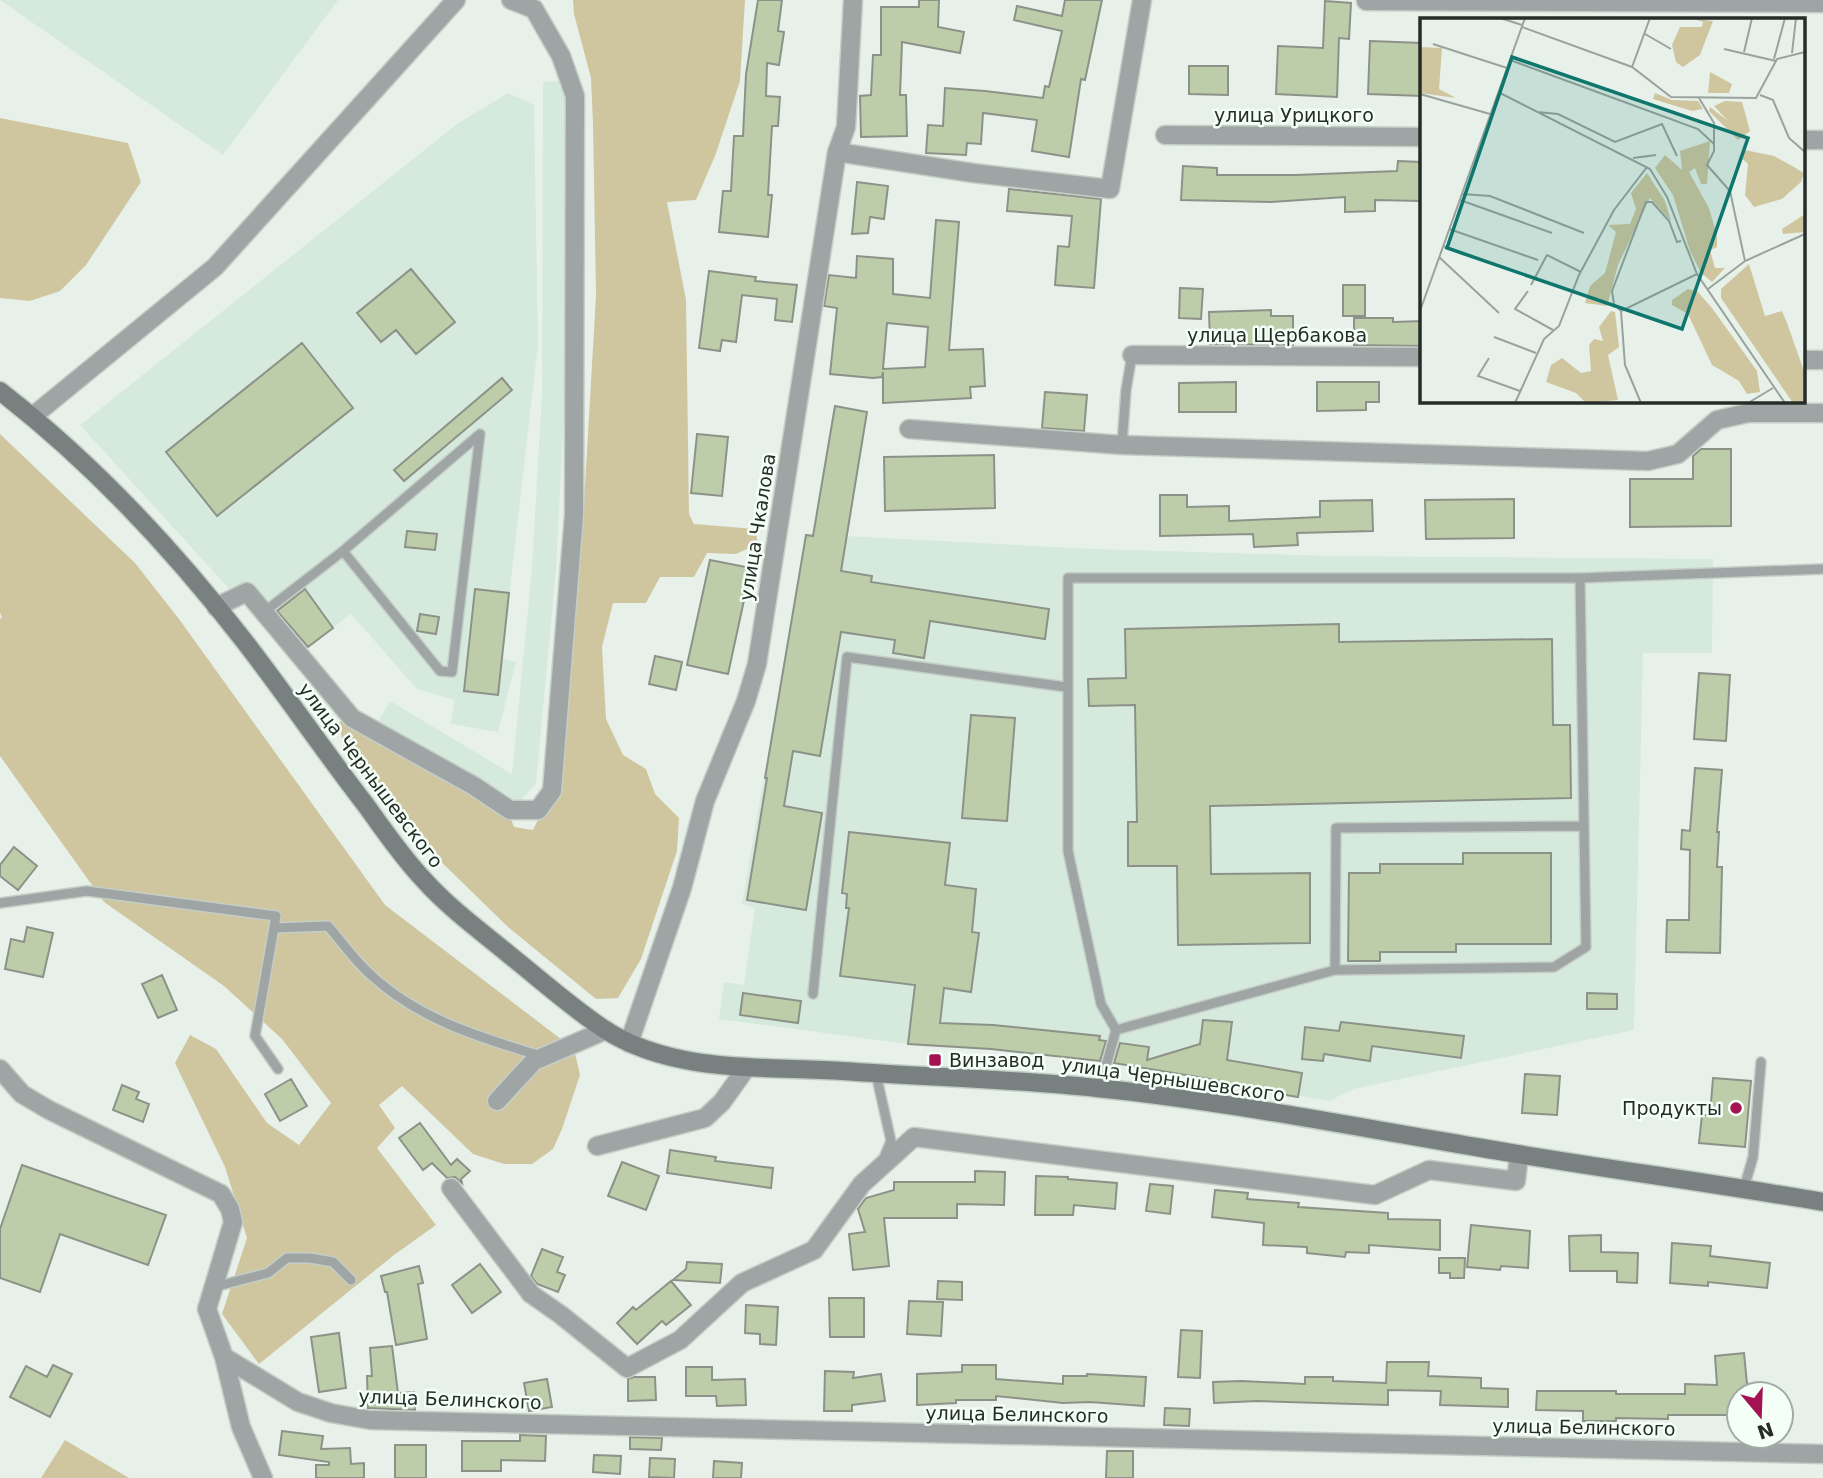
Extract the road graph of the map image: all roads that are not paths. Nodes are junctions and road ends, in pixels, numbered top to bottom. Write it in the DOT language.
graph roads {
  1 [pos="456,0"];
  2 [pos="512,0"];
  3 [pos="853,0"];
  4 [pos="1142,0"];
  5 [pos="1366,1"];
  6 [pos="1823,3"];
  7 [pos="1166,135"];
  8 [pos="1420,137"];
  9 [pos="837,152"];
  10 [pos="1132,355"];
  11 [pos="1420,357"];
  12 [pos="0,391"];
  13 [pos="1823,413"];
  14 [pos="33,416"];
  15 [pos="909,429"];
  16 [pos="1122,445"];
  17 [pos="343,551"];
  18 [pos="1823,569"];
  19 [pos="1580,578"];
  20 [pos="216,607"];
  21 [pos="264,612"];
  22 [pos="1066,687"];
  23 [pos="1584,825"];
  24 [pos="0,903"];
  25 [pos="274,928"];
  26 [pos="1335,970"];
  27 [pos="813,994"];
  28 [pos="606,1030"];
  29 [pos="1116,1030"];
  30 [pos="629,1043"];
  31 [pos="543,1057"];
  32 [pos="1761,1062"];
  33 [pos="747,1067"];
  34 [pos="278,1069"];
  35 [pos="1,1073"];
  36 [pos="876,1074"];
  37 [pos="1100,1088"];
  38 [pos="497,1101"];
  39 [pos="597,1146"];
  40 [pos="1519,1155"];
  41 [pos="880,1168"];
  42 [pos="451,1188"];
  43 [pos="1744,1188"];
  44 [pos="1823,1202"];
  45 [pos="351,1280"];
  46 [pos="214,1287"];
  47 [pos="225,1357"];
  48 [pos="1823,1454"];
  49 [pos="262,1478"];
  1 -- 14 [label="street"];
  2 -- 21 [label="street"];
  3 -- 9 [label="street, улица Чкалова"];
  4 -- 9 [label="street"];
  5 -- 6 [label="street"];
  7 -- 8 [label="street, улица Урицкого"];
  9 -- 30 [label="street, улица Чкалова"];
  10 -- 11 [label="street, улица Щербакова"];
  10 -- 16 [label="lane"];
  12 -- 14 [label="main road, улица Чернышевского"];
  13 -- 16 [label="street"];
  14 -- 20 [label="main road, улица Чернышевского"];
  15 -- 16 [label="street"];
  17 -- 17 [label="lane"];
  17 -- 21 [label="lane"];
  18 -- 19 [label="lane"];
  19 -- 22 [label="lane"];
  19 -- 23 [label="lane"];
  20 -- 21 [label="street"];
  20 -- 28 [label="main road, улица Чернышевского"];
  22 -- 27 [label="lane"];
  22 -- 29 [label="lane"];
  23 -- 26 [label="lane"];
  23 -- 26 [label="lane"];
  24 -- 25 [label="lane"];
  25 -- 31 [label="lane"];
  25 -- 34 [label="lane"];
  26 -- 29 [label="lane"];
  28 -- 30 [label="main road, улица Чернышевского"];
  28 -- 31 [label="street"];
  29 -- 37 [label="lane"];
  30 -- 33 [label="main road, улица Чернышевского"];
  31 -- 38 [label="street"];
  32 -- 43 [label="lane"];
  33 -- 36 [label="main road, улица Чернышевского"];
  33 -- 39 [label="street"];
  35 -- 46 [label="street"];
  36 -- 37 [label="main road, улица Чернышевского"];
  36 -- 41 [label="lane"];
  37 -- 40 [label="main road, улица Чернышевского"];
  40 -- 41 [label="street"];
  40 -- 43 [label="main road, улица Чернышевского"];
  41 -- 42 [label="street"];
  43 -- 44 [label="main road, улица Чернышевского"];
  45 -- 46 [label="lane"];
  46 -- 47 [label="street"];
  47 -- 48 [label="street, улица Белинского"];
  47 -- 49 [label="street"];
}
